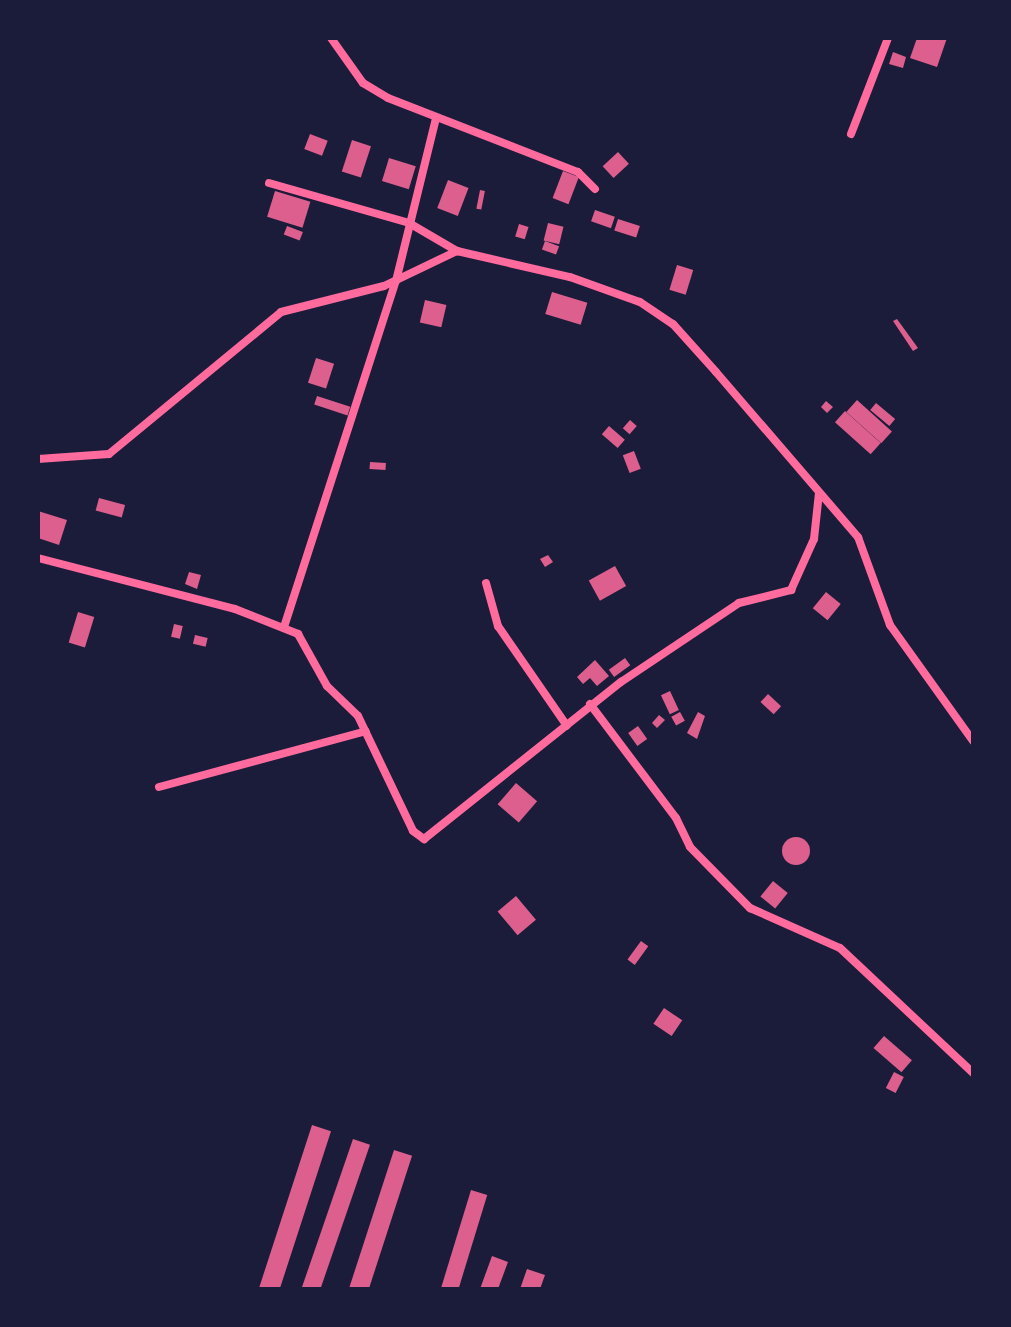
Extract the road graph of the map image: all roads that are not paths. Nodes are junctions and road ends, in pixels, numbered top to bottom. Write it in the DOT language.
graph roads {
  1 [pos="331,38"];
  2 [pos="888,38"];
  3 [pos="436,118"];
  4 [pos="851,134"];
  5 [pos="269,183"];
  6 [pos="595,189"];
  7 [pos="409,223"];
  8 [pos="457,251"];
  9 [pos="396,281"];
  10 [pos="38,459"];
  11 [pos="819,493"];
  12 [pos="38,558"];
  13 [pos="486,583"];
  14 [pos="284,627"];
  15 [pos="590,704"];
  16 [pos="567,726"];
  17 [pos="366,731"];
  18 [pos="973,741"];
  19 [pos="159,787"];
  20 [pos="973,1073"];
  1 -- 3 [label="street"];
  2 -- 4 [label="street"];
  3 -- 6 [label="street"];
  3 -- 7 [label="street"];
  5 -- 7 [label="street"];
  7 -- 8 [label="street"];
  7 -- 9 [label="street"];
  8 -- 9 [label="street"];
  8 -- 11 [label="street"];
  9 -- 10 [label="street"];
  9 -- 14 [label="street"];
  11 -- 15 [label="street"];
  11 -- 18 [label="street"];
  12 -- 14 [label="street"];
  13 -- 16 [label="street"];
  14 -- 17 [label="street"];
  15 -- 16 [label="street"];
  15 -- 20 [label="street"];
  16 -- 17 [label="street"];
  17 -- 19 [label="street"];
}
